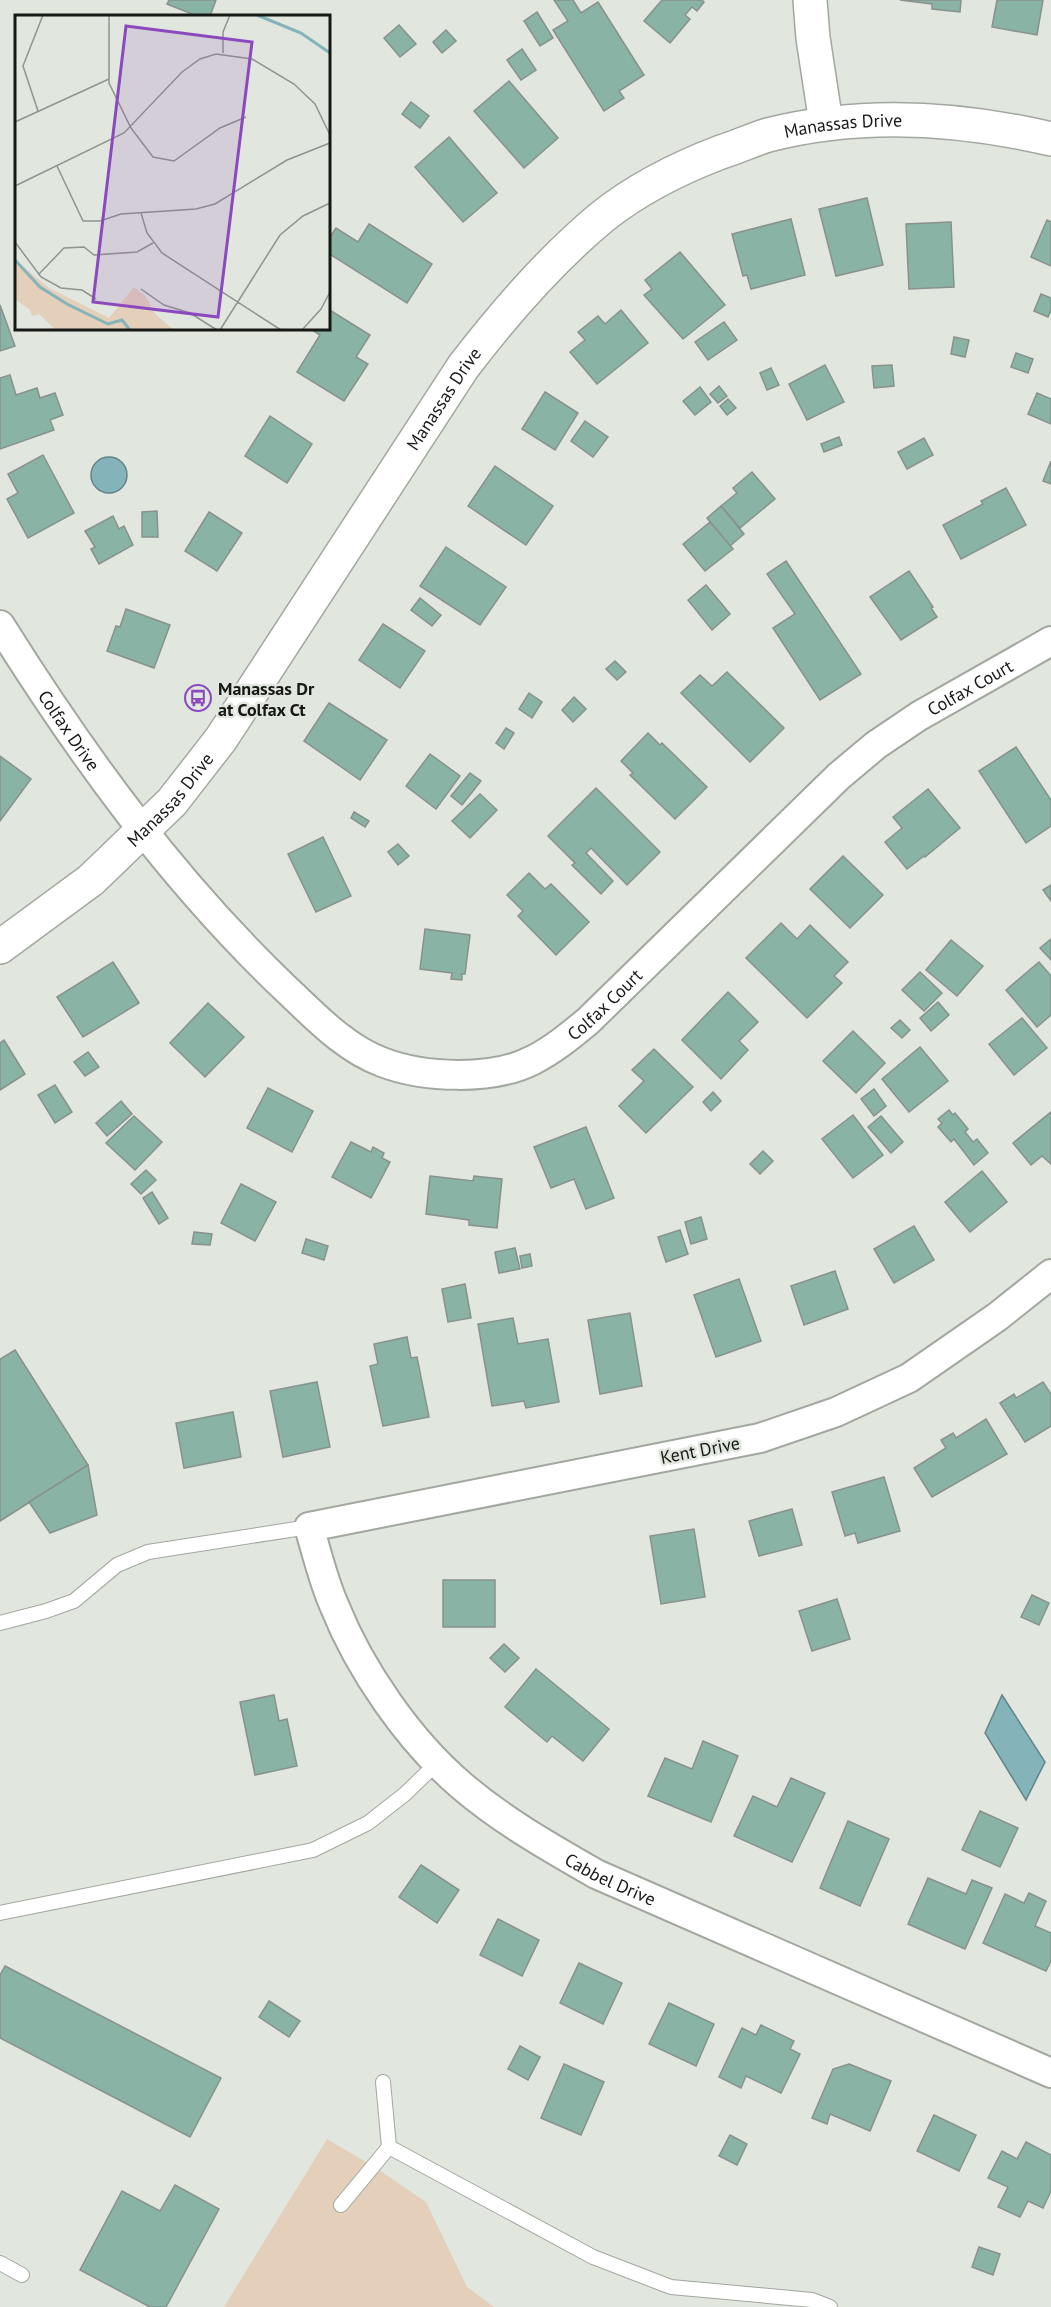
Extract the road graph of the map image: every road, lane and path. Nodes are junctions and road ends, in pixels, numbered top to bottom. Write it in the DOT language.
graph roads {
  1 [pos="810,0"];
  2 [pos="826,123"];
  3 [pos="1051,139"];
  4 [pos="0,625"];
  5 [pos="1051,641"];
  6 [pos="142,832"];
  7 [pos="0,947"];
  8 [pos="1051,1274"];
  9 [pos="309,1527"];
  10 [pos="0,1623"];
  11 [pos="437,1763"];
  12 [pos="0,1913"];
  13 [pos="1051,2073"];
  14 [pos="383,2082"];
  15 [pos="388,2147"];
  16 [pos="341,2205"];
  17 [pos="0,2263"];
  18 [pos="22,2275"];
  19 [pos="830,2307"];
  1 -- 2 [label="main road"];
  2 -- 3 [label="main road, Manassas Drive"];
  2 -- 6 [label="main road, Manassas Drive"];
  4 -- 6 [label="street, Colfax Drive"];
  5 -- 6 [label="street, Colfax Court"];
  6 -- 7 [label="main road, Manassas Drive"];
  8 -- 9 [label="street, Kent Drive"];
  9 -- 10 [label="lane"];
  9 -- 11 [label="street, Cabbel Drive"];
  11 -- 12 [label="lane"];
  11 -- 13 [label="street, Cabbel Drive"];
  14 -- 15 [label="lane"];
  15 -- 16 [label="lane"];
  15 -- 19 [label="lane"];
  17 -- 18 [label="lane"];
}
